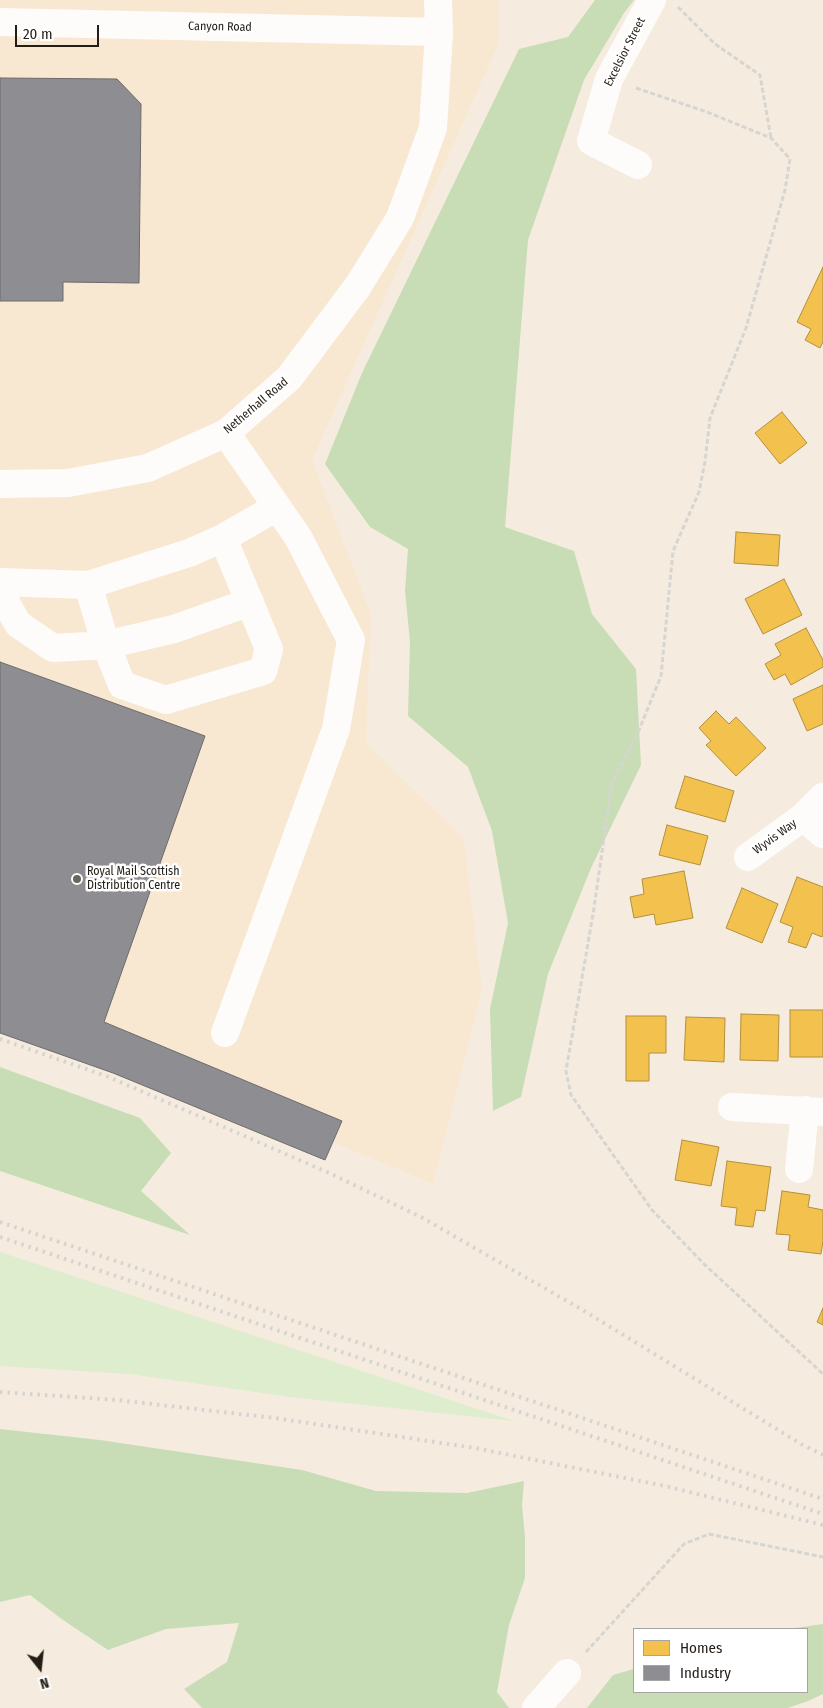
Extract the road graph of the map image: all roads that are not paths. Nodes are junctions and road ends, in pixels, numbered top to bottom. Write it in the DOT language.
graph roads {
  1 [pos="438,0"];
  2 [pos="664,2"];
  3 [pos="0,22"];
  4 [pos="439,32"];
  5 [pos="638,165"];
  6 [pos="226,433"];
  7 [pos="0,484"];
  8 [pos="277,507"];
  9 [pos="223,538"];
  10 [pos="0,582"];
  11 [pos="88,585"];
  12 [pos="0,592"];
  13 [pos="250,602"];
  14 [pos="106,645"];
  15 [pos="823,798"];
  16 [pos="813,825"];
  17 [pos="748,856"];
  18 [pos="225,1033"];
  19 [pos="732,1107"];
  20 [pos="814,1111"];
  21 [pos="799,1169"];
  22 [pos="567,1673"];
  23 [pos="536,1708"];
  1 -- 4 [label="street"];
  2 -- 5 [label="street, Excelsior Street"];
  3 -- 4 [label="street, Canyon Road"];
  4 -- 6 [label="street, Netherhall Road"];
  6 -- 7 [label="street, Netherhall Road"];
  6 -- 8 [label="street"];
  8 -- 9 [label="street"];
  8 -- 18 [label="street"];
  9 -- 11 [label="street"];
  9 -- 13 [label="street"];
  10 -- 11 [label="street"];
  11 -- 14 [label="street"];
  12 -- 14 [label="street"];
  13 -- 14 [label="street"];
  13 -- 14 [label="street"];
  15 -- 16 [label="street, Wyvis Way"];
  16 -- 17 [label="street, Wyvis Way"];
  19 -- 20 [label="street"];
  20 -- 21 [label="street"];
  22 -- 23 [label="street"];
}
